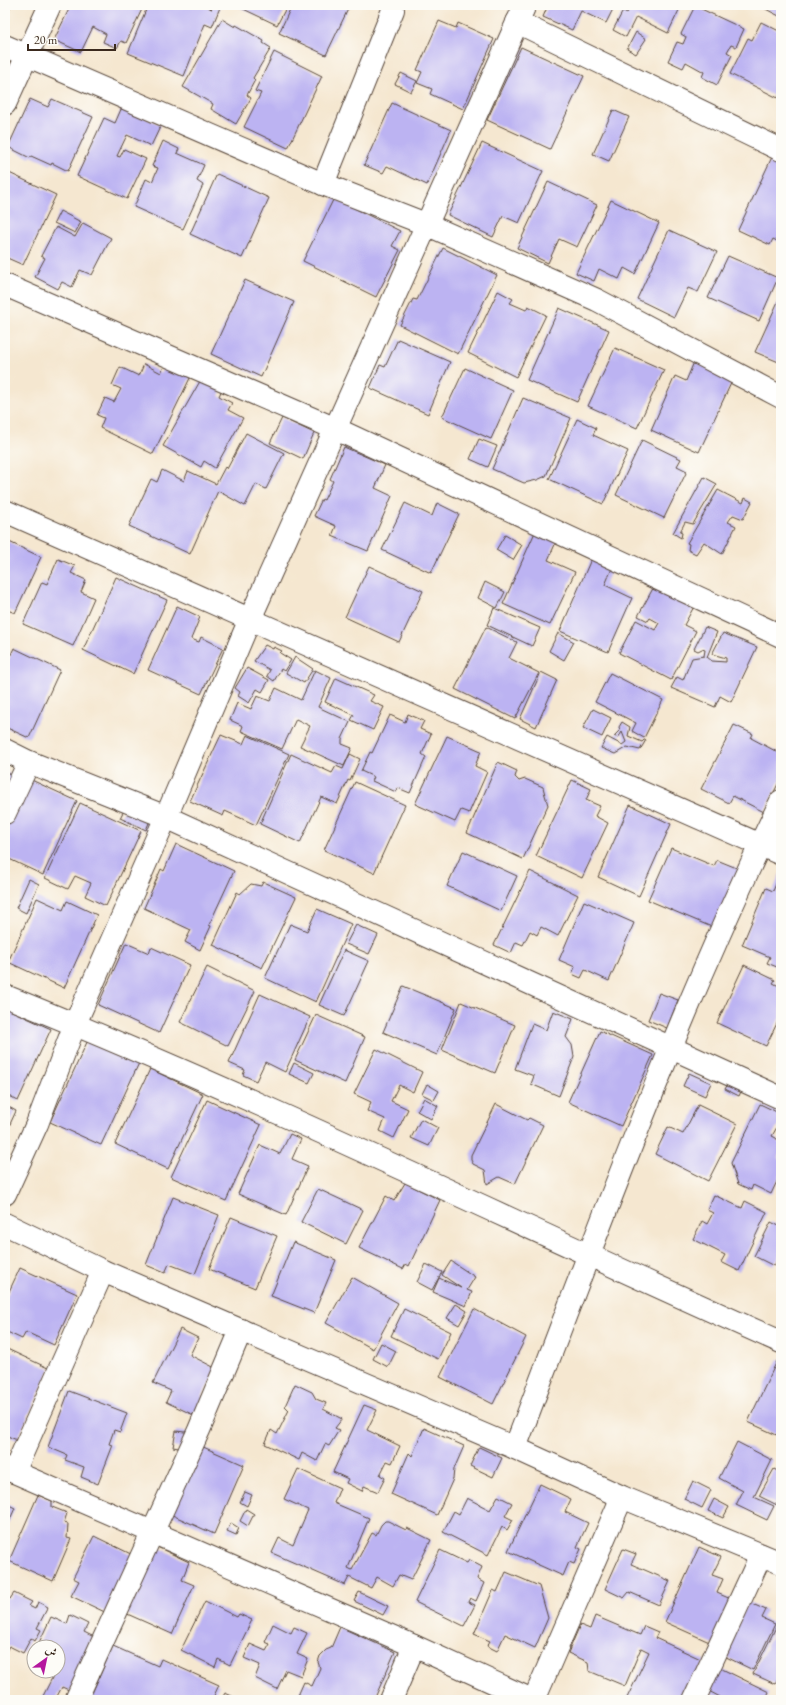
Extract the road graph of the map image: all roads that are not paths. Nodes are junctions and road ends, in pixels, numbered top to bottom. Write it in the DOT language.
graph roads {
  1 [pos="50,5"];
  2 [pos="392,5"];
  3 [pos="521,13"];
  4 [pos="5,46"];
  5 [pos="26,56"];
  6 [pos="5,104"];
  7 [pos="781,150"];
  8 [pos="323,184"];
  9 [pos="428,225"];
  10 [pos="5,285"];
  11 [pos="781,397"];
  12 [pos="336,429"];
  13 [pos="5,511"];
  14 [pos="250,619"];
  15 [pos="781,636"];
  16 [pos="5,750"];
  17 [pos="29,762"];
  18 [pos="781,801"];
  19 [pos="5,813"];
  20 [pos="166,817"];
  21 [pos="760,844"];
  22 [pos="781,854"];
  23 [pos="5,996"];
  24 [pos="75,1024"];
  25 [pos="670,1048"];
  26 [pos="781,1098"];
  27 [pos="5,1194"];
  28 [pos="5,1224"];
  29 [pos="588,1255"];
  30 [pos="103,1271"];
  31 [pos="241,1330"];
  32 [pos="781,1342"];
  33 [pos="516,1448"];
  34 [pos="9,1470"];
  35 [pos="622,1497"];
  36 [pos="153,1532"];
  37 [pos="761,1555"];
  38 [pos="781,1563"];
  39 [pos="414,1646"];
  40 [pos="76,1700"];
  41 [pos="390,1700"];
  42 [pos="533,1700"];
  43 [pos="694,1700"];
  1 -- 5 [label="street"];
  2 -- 8 [label="street"];
  3 -- 7 [label="street"];
  3 -- 9 [label="street"];
  4 -- 5 [label="street"];
  5 -- 6 [label="street"];
  5 -- 8 [label="street"];
  8 -- 9 [label="street"];
  9 -- 11 [label="street"];
  9 -- 12 [label="street"];
  10 -- 12 [label="street"];
  12 -- 14 [label="street"];
  12 -- 15 [label="street"];
  13 -- 14 [label="street"];
  14 -- 20 [label="street"];
  14 -- 21 [label="street"];
  16 -- 17 [label="street"];
  17 -- 19 [label="street"];
  17 -- 20 [label="street"];
  18 -- 21 [label="street"];
  20 -- 24 [label="street"];
  20 -- 25 [label="street"];
  21 -- 22 [label="street"];
  21 -- 25 [label="street"];
  23 -- 24 [label="street"];
  24 -- 27 [label="street"];
  24 -- 29 [label="street"];
  25 -- 26 [label="street"];
  25 -- 29 [label="street"];
  28 -- 30 [label="street"];
  29 -- 32 [label="street"];
  29 -- 33 [label="street"];
  30 -- 31 [label="street"];
  30 -- 34 [label="street"];
  31 -- 33 [label="street"];
  31 -- 36 [label="street"];
  33 -- 35 [label="street"];
  34 -- 36 [label="street"];
  35 -- 37 [label="street"];
  35 -- 42 [label="street"];
  36 -- 39 [label="street"];
  36 -- 40 [label="street"];
  37 -- 38 [label="street"];
  37 -- 43 [label="street"];
  39 -- 41 [label="street"];
  39 -- 42 [label="street"];
}
